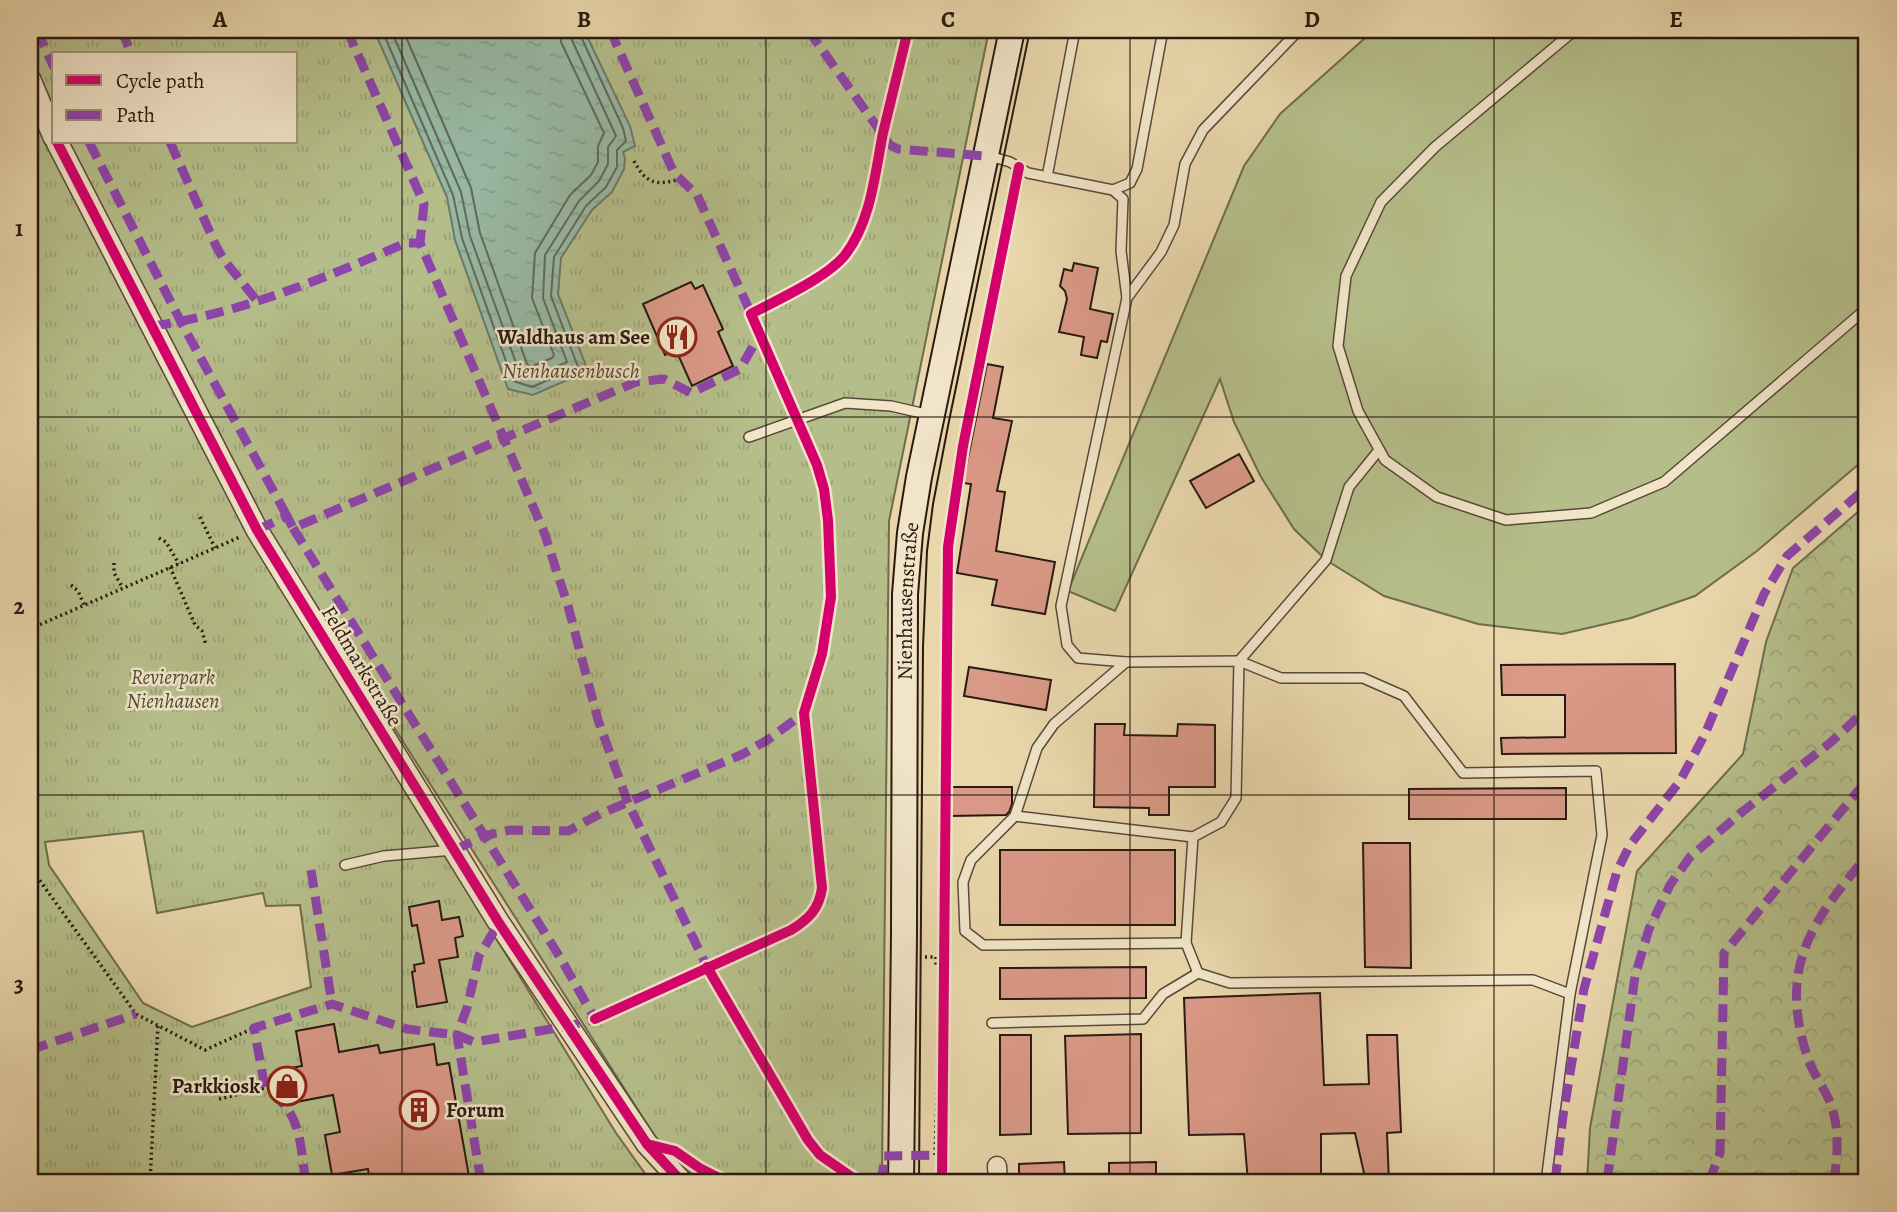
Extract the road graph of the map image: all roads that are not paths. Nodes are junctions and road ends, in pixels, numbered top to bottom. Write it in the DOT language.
graph roads {
  1 [pos="1012,30"];
  2 [pos="1075,30"];
  3 [pos="1163,30"];
  4 [pos="1299,30"];
  5 [pos="1575,30"];
  6 [pos="30,80"];
  7 [pos="52,131"];
  8 [pos="58,144"];
  9 [pos="986,156"];
  10 [pos="1047,177"];
  11 [pos="1113,190"];
  12 [pos="1127,298"];
  13 [pos="1867,308"];
  14 [pos="932,416"];
  15 [pos="749,437"];
  16 [pos="1379,450"];
  17 [pos="1126,662"];
  18 [pos="1239,662"];
  19 [pos="1015,816"];
  20 [pos="1193,837"];
  21 [pos="454,850"];
  22 [pos="345,865"];
  23 [pos="1186,943"];
  24 [pos="1198,973"];
  25 [pos="1570,994"];
  26 [pos="992,1023"];
  27 [pos="682,1182"];
  28 [pos="901,1182"];
  29 [pos="1546,1182"];
  1 -- 9 [label="main road, Nienhausenstraße"];
  2 -- 10 [label="lane"];
  3 -- 11 [label="lane"];
  4 -- 12 [label="lane"];
  5 -- 16 [label="lane"];
  6 -- 7 [label="street"];
  8 -- 21 [label="street, Feldmarkstraße"];
  9 -- 10 [label="lane"];
  9 -- 14 [label="main road, Nienhausenstraße"];
  10 -- 11 [label="lane"];
  11 -- 12 [label="lane"];
  12 -- 17 [label="lane"];
  13 -- 16 [label="lane"];
  14 -- 15 [label="lane"];
  14 -- 28 [label="main road, Nienhausenstraße"];
  16 -- 18 [label="lane"];
  17 -- 18 [label="lane"];
  17 -- 19 [label="lane"];
  18 -- 20 [label="lane"];
  18 -- 25 [label="lane"];
  19 -- 20 [label="lane"];
  19 -- 23 [label="lane"];
  20 -- 23 [label="lane"];
  21 -- 22 [label="lane"];
  21 -- 27 [label="street, Feldmarkstraße"];
  23 -- 24 [label="lane"];
  24 -- 25 [label="lane"];
  24 -- 26 [label="lane"];
  25 -- 29 [label="lane"];
}
